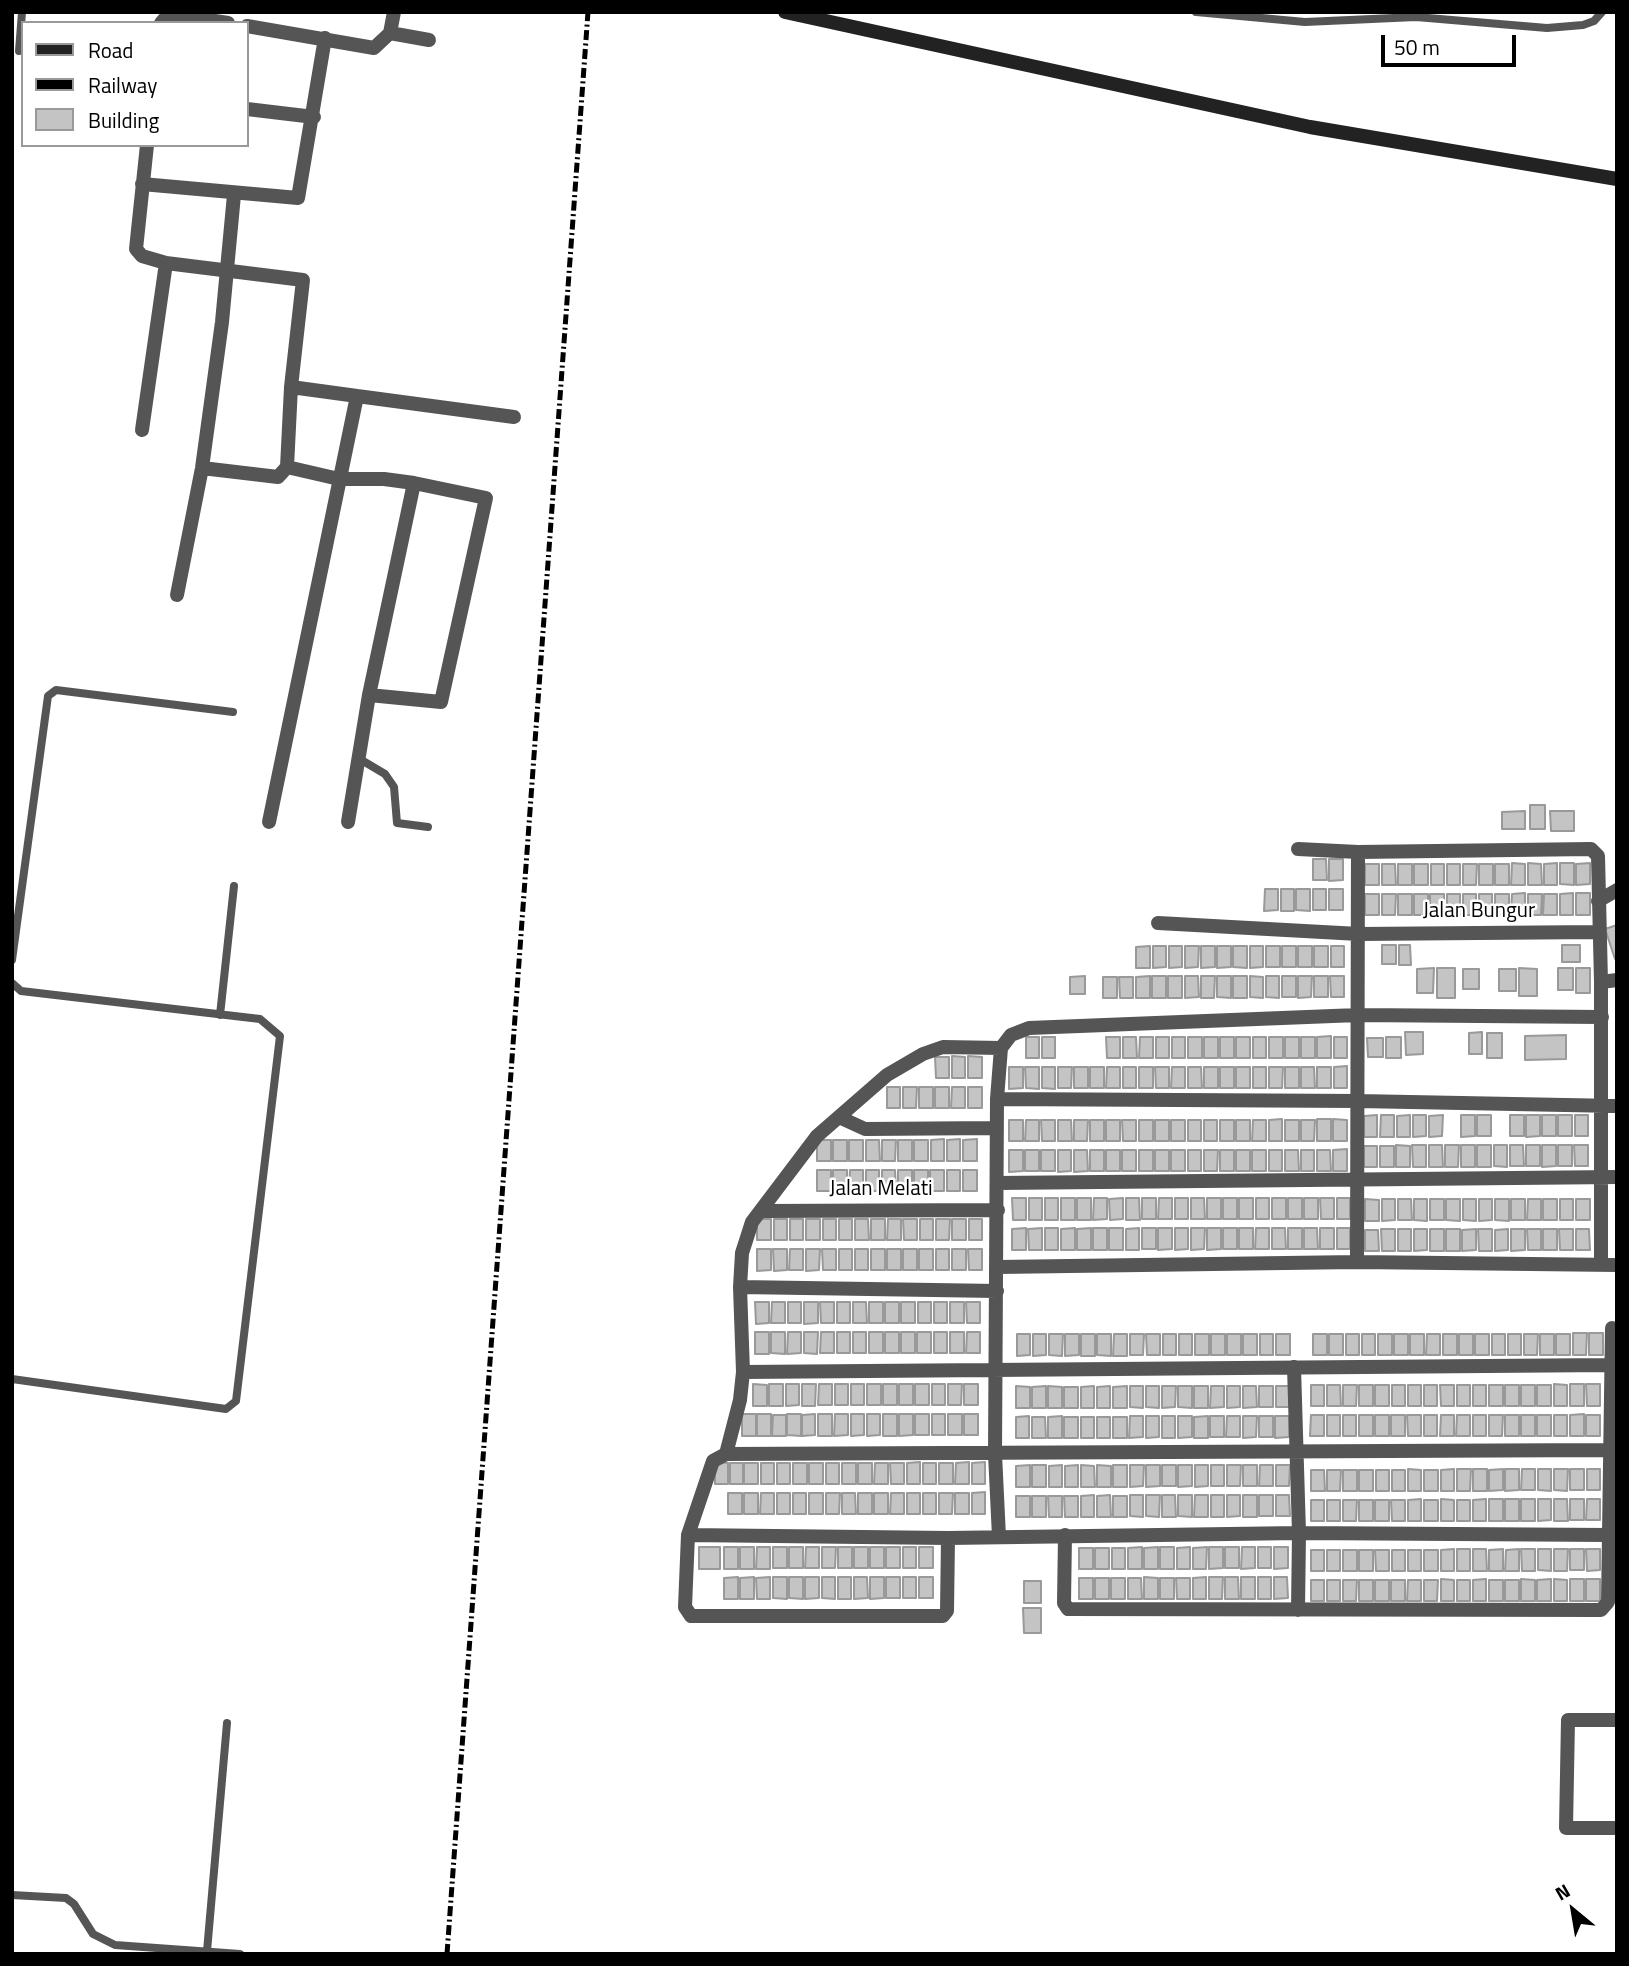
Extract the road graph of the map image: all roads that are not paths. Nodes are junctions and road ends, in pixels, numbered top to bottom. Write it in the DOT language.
graph roads {
  1 [pos="394,12"];
  2 [pos="785,12"];
  3 [pos="1196,12"];
  4 [pos="1602,12"];
  5 [pos="1416,15"];
  6 [pos="163,21"];
  7 [pos="215,21"];
  8 [pos="21,25"];
  9 [pos="248,26"];
  10 [pos="390,33"];
  11 [pos="325,38"];
  12 [pos="429,40"];
  13 [pos="19,51"];
  14 [pos="248,109"];
  15 [pos="314,117"];
  16 [pos="147,147"];
  17 [pos="1617,179"];
  18 [pos="142,184"];
  19 [pos="234,195"];
  20 [pos="166,263"];
  21 [pos="225,270"];
  22 [pos="291,387"];
  23 [pos="358,396"];
  24 [pos="514,417"];
  25 [pos="142,430"];
  26 [pos="287,467"];
  27 [pos="202,468"];
  28 [pos="339,478"];
  29 [pos="414,483"];
  30 [pos="177,595"];
  31 [pos="369,695"];
  32 [pos="233,712"];
  33 [pos="358,758"];
  34 [pos="269,822"];
  35 [pos="348,822"];
  36 [pos="428,827"];
  37 [pos="1298,849"];
  38 [pos="1358,852"];
  39 [pos="234,886"];
  40 [pos="1617,890"];
  41 [pos="1598,901"];
  42 [pos="1158,923"];
  43 [pos="1598,932"];
  44 [pos="1359,933"];
  45 [pos="12,960"];
  46 [pos="1617,980"];
  47 [pos="1601,982"];
  48 [pos="12,983"];
  49 [pos="220,1015"];
  50 [pos="1358,1016"];
  51 [pos="1602,1017"];
  52 [pos="1610,1041"];
  53 [pos="1001,1048"];
  54 [pos="997,1100"];
  55 [pos="1358,1101"];
  56 [pos="1609,1106"];
  57 [pos="841,1118"];
  58 [pos="997,1128"];
  59 [pos="1599,1177"];
  60 [pos="1617,1177"];
  61 [pos="1355,1181"];
  62 [pos="997,1183"];
  63 [pos="998,1210"];
  64 [pos="764,1211"];
  65 [pos="1356,1262"];
  66 [pos="1601,1265"];
  67 [pos="1617,1265"];
  68 [pos="998,1267"];
  69 [pos="740,1287"];
  70 [pos="997,1291"];
  71 [pos="1612,1328"];
  72 [pos="1609,1365"];
  73 [pos="1294,1367"];
  74 [pos="997,1371"];
  75 [pos="743,1372"];
  76 [pos="12,1379"];
  77 [pos="1296,1450"];
  78 [pos="1608,1450"];
  79 [pos="726,1454"];
  80 [pos="995,1454"];
  81 [pos="1299,1534"];
  82 [pos="688,1535"];
  83 [pos="1065,1535"];
  84 [pos="1609,1535"];
  85 [pos="999,1537"];
  86 [pos="948,1538"];
  87 [pos="1298,1610"];
  88 [pos="1617,1720"];
  89 [pos="227,1723"];
  90 [pos="1617,1828"];
  91 [pos="12,1895"];
  92 [pos="207,1951"];
  93 [pos="240,1954"];
  1 -- 10 [label="street"];
  2 -- 17 [label="street"];
  3 -- 5 [label="lane"];
  4 -- 5 [label="lane"];
  6 -- 7 [label="street"];
  8 -- 13 [label="lane"];
  9 -- 11 [label="street"];
  10 -- 11 [label="street"];
  10 -- 12 [label="street"];
  11 -- 15 [label="street"];
  14 -- 15 [label="street"];
  15 -- 19 [label="street"];
  16 -- 18 [label="street"];
  18 -- 19 [label="street"];
  18 -- 20 [label="street"];
  19 -- 21 [label="street"];
  20 -- 21 [label="street"];
  20 -- 25 [label="street"];
  21 -- 22 [label="street"];
  21 -- 27 [label="street"];
  22 -- 23 [label="street"];
  22 -- 26 [label="street"];
  23 -- 24 [label="street"];
  23 -- 28 [label="street"];
  26 -- 27 [label="street"];
  26 -- 28 [label="street"];
  27 -- 30 [label="street"];
  28 -- 29 [label="street"];
  28 -- 34 [label="street"];
  29 -- 31 [label="street"];
  29 -- 31 [label="street"];
  31 -- 33 [label="street"];
  32 -- 45 [label="lane"];
  33 -- 35 [label="street"];
  33 -- 36 [label="lane"];
  37 -- 38 [label="street"];
  38 -- 41 [label="street"];
  38 -- 44 [label="street"];
  39 -- 49 [label="lane"];
  40 -- 41 [label="street"];
  41 -- 43 [label="street"];
  42 -- 44 [label="street, Jalan Bungur"];
  43 -- 44 [label="street, Jalan Bungur"];
  43 -- 47 [label="street"];
  44 -- 50 [label="street"];
  46 -- 47 [label="street"];
  47 -- 51 [label="street"];
  48 -- 49 [label="lane"];
  49 -- 76 [label="lane"];
  50 -- 51 [label="street"];
  50 -- 53 [label="street"];
  50 -- 55 [label="street"];
  51 -- 52 [label="street"];
  52 -- 56 [label="street"];
  53 -- 54 [label="street"];
  53 -- 57 [label="street"];
  54 -- 55 [label="street"];
  54 -- 58 [label="street"];
  55 -- 56 [label="street"];
  55 -- 61 [label="street"];
  56 -- 59 [label="street"];
  57 -- 58 [label="street"];
  57 -- 64 [label="street"];
  58 -- 62 [label="street"];
  59 -- 60 [label="street"];
  59 -- 61 [label="street"];
  59 -- 66 [label="street"];
  61 -- 62 [label="street"];
  61 -- 65 [label="street"];
  62 -- 63 [label="street"];
  63 -- 64 [label="street, Jalan Melati"];
  63 -- 68 [label="street"];
  64 -- 69 [label="street"];
  65 -- 66 [label="street"];
  65 -- 68 [label="street"];
  66 -- 67 [label="street"];
  68 -- 70 [label="street"];
  69 -- 70 [label="street"];
  69 -- 75 [label="street"];
  70 -- 74 [label="street"];
  71 -- 72 [label="street"];
  72 -- 73 [label="street"];
  72 -- 78 [label="street"];
  73 -- 74 [label="street"];
  73 -- 77 [label="street"];
  74 -- 75 [label="street"];
  74 -- 80 [label="street"];
  75 -- 79 [label="street"];
  77 -- 78 [label="street"];
  77 -- 80 [label="street"];
  77 -- 81 [label="street"];
  78 -- 84 [label="street"];
  79 -- 80 [label="street"];
  79 -- 82 [label="street"];
  80 -- 85 [label="street"];
  81 -- 83 [label="street"];
  81 -- 84 [label="street"];
  81 -- 87 [label="street"];
  82 -- 86 [label="street"];
  82 -- 86 [label="street"];
  83 -- 85 [label="street"];
  83 -- 87 [label="street"];
  84 -- 87 [label="street"];
  85 -- 86 [label="street"];
  88 -- 90 [label="street"];
  89 -- 92 [label="lane"];
  91 -- 92 [label="lane"];
  92 -- 93 [label="lane"];
}
